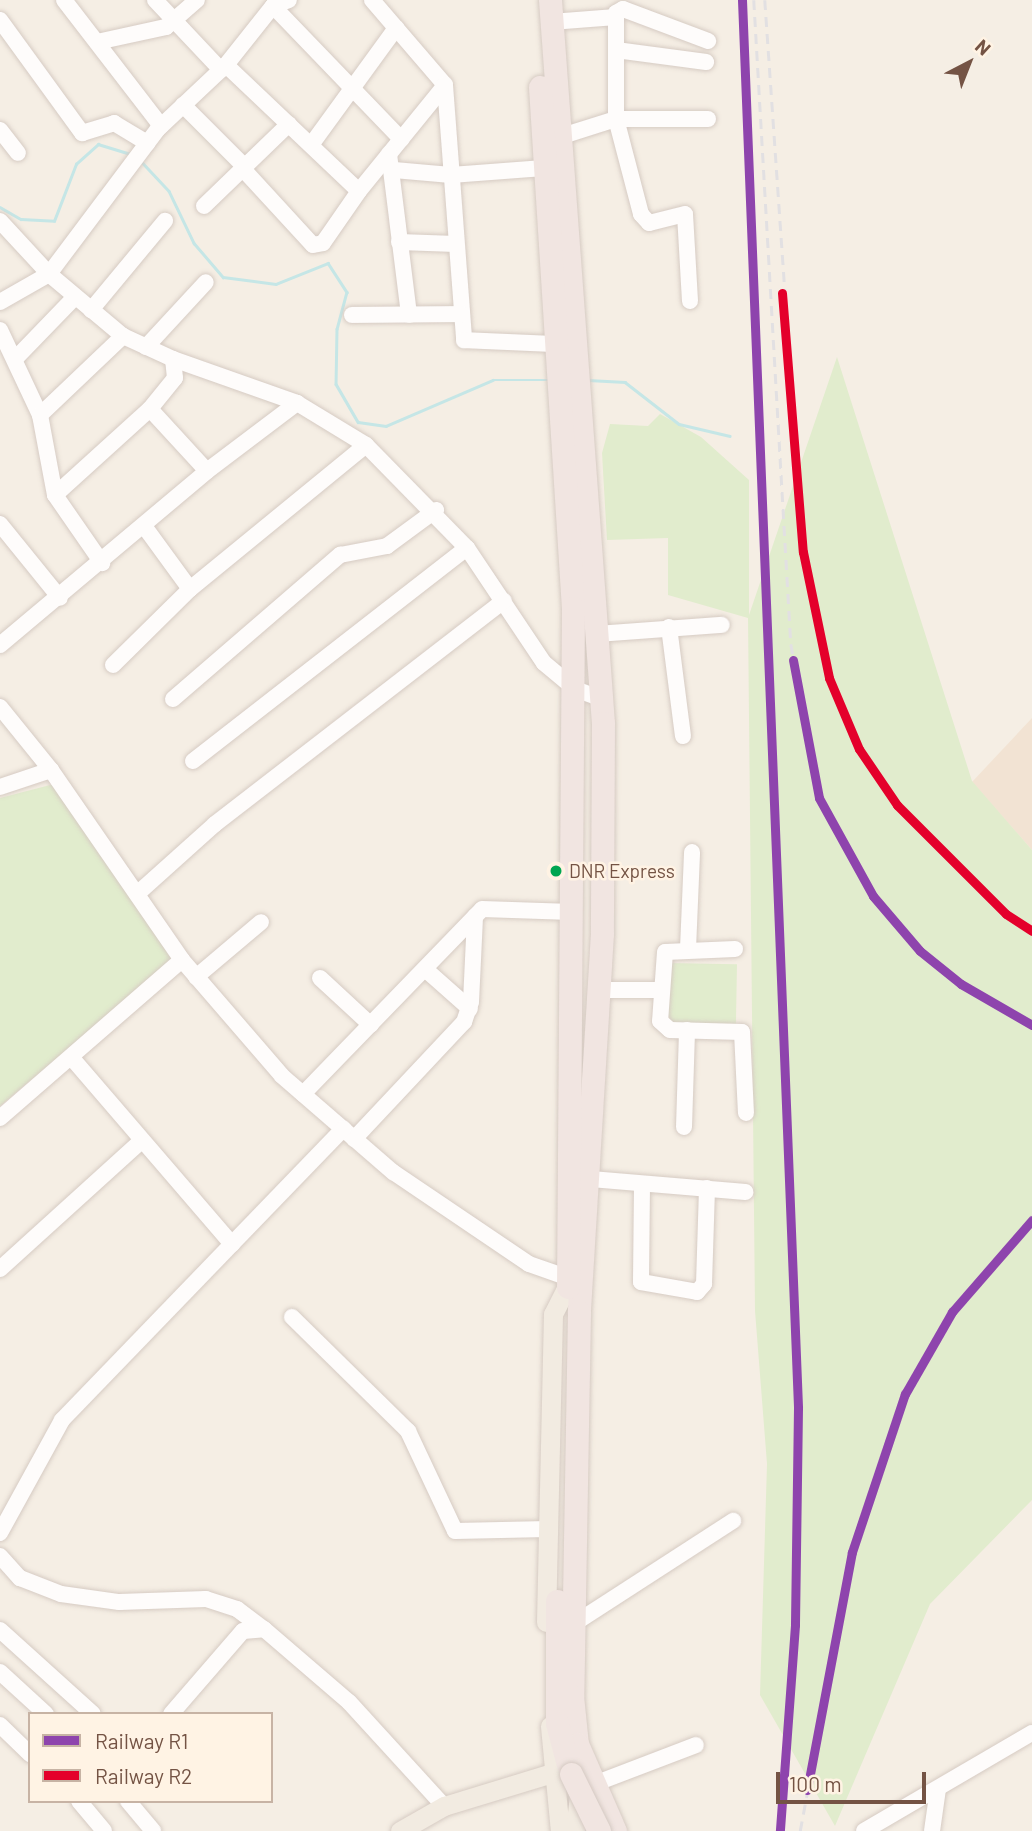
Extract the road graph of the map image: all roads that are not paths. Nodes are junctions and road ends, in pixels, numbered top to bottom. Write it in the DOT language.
graph roads {
  1 [pos="64,0"];
  2 [pos="155,0"];
  3 [pos="197,0"];
  4 [pos="289,0"];
  5 [pos="372,0"];
  6 [pos="536,0"];
  7 [pos="273,6"];
  8 [pos="550,11"];
  9 [pos="616,17"];
  10 [pos="0,20"];
  11 [pos="175,21"];
  12 [pos="396,28"];
  13 [pos="708,41"];
  14 [pos="97,43"];
  15 [pos="616,50"];
  16 [pos="706,62"];
  17 [pos="224,68"];
  18 [pos="445,85"];
  19 [pos="351,88"];
  20 [pos="183,105"];
  21 [pos="708,118"];
  22 [pos="616,119"];
  23 [pos="289,124"];
  24 [pos="162,126"];
  25 [pos="0,130"];
  26 [pos="559,137"];
  27 [pos="401,139"];
  28 [pos="311,145"];
  29 [pos="145,146"];
  30 [pos="18,153"];
  31 [pos="391,162"];
  32 [pos="244,168"];
  33 [pos="544,168"];
  34 [pos="451,175"];
  35 [pos="359,191"];
  36 [pos="204,206"];
  37 [pos="0,221"];
  38 [pos="165,221"];
  39 [pos="399,242"];
  40 [pos="456,244"];
  41 [pos="49,274"];
  42 [pos="206,282"];
  43 [pos="75,297"];
  44 [pos="690,301"];
  45 [pos="0,302"];
  46 [pos="92,310"];
  47 [pos="409,314"];
  48 [pos="461,314"];
  49 [pos="352,315"];
  50 [pos="0,330"];
  51 [pos="123,336"];
  52 [pos="146,347"];
  53 [pos="563,353"];
  54 [pos="16,358"];
  55 [pos="173,359"];
  56 [pos="297,402"];
  57 [pos="150,409"];
  58 [pos="571,413"];
  59 [pos="40,415"];
  60 [pos="366,445"];
  61 [pos="207,471"];
  62 [pos="55,495"];
  63 [pos="436,510"];
  64 [pos="0,524"];
  65 [pos="144,526"];
  66 [pos="467,548"];
  67 [pos="102,564"];
  68 [pos="190,589"];
  69 [pos="60,598"];
  70 [pos="504,601"];
  71 [pos="722,625"];
  72 [pos="669,627"];
  73 [pos="598,634"];
  74 [pos="0,645"];
  75 [pos="113,665"];
  76 [pos="575,689"];
  77 [pos="173,699"];
  78 [pos="602,699"];
  79 [pos="0,707"];
  80 [pos="683,736"];
  81 [pos="194,761"];
  82 [pos="51,770"];
  83 [pos="0,788"];
  84 [pos="692,852"];
  85 [pos="136,894"];
  86 [pos="572,912"];
  87 [pos="475,916"];
  88 [pos="261,922"];
  89 [pos="688,949"];
  90 [pos="735,949"];
  91 [pos="182,960"];
  92 [pos="425,969"];
  93 [pos="196,977"];
  94 [pos="320,978"];
  95 [pos="600,990"];
  96 [pos="660,990"];
  97 [pos="470,1009"];
  98 [pos="371,1025"];
  99 [pos="687,1030"];
  100 [pos="71,1057"];
  101 [pos="303,1094"];
  102 [pos="746,1112"];
  103 [pos="0,1118"];
  104 [pos="684,1127"];
  105 [pos="349,1134"];
  106 [pos="139,1143"];
  107 [pos="591,1179"];
  108 [pos="642,1185"];
  109 [pos="707,1188"];
  110 [pos="745,1192"];
  111 [pos="232,1244"];
  112 [pos="0,1269"];
  113 [pos="568,1289"];
  114 [pos="292,1317"];
  115 [pos="733,1521"];
  116 [pos="548,1529"];
  117 [pos="0,1533"];
  118 [pos="0,1556"];
  119 [pos="572,1625"];
  120 [pos="264,1629"];
  121 [pos="0,1630"];
  122 [pos="0,1672"];
  123 [pos="44,1712"];
  124 [pos="91,1712"];
  125 [pos="173,1712"];
  126 [pos="0,1725"];
  127 [pos="1030,1739"];
  128 [pos="695,1745"];
  129 [pos="28,1752"];
  130 [pos="584,1760"];
  131 [pos="555,1772"];
  132 [pos="937,1789"];
  133 [pos="81,1803"];
  134 [pos="130,1803"];
  135 [pos="444,1806"];
  136 [pos="606,1816"];
  137 [pos="104,1831"];
  138 [pos="153,1831"];
  139 [pos="400,1831"];
  140 [pos="560,1831"];
  141 [pos="575,1831"];
  142 [pos="864,1831"];
  143 [pos="932,1831"];
  1 -- 14 [label="street"];
  2 -- 11 [label="street"];
  3 -- 11 [label="street"];
  4 -- 7 [label="street"];
  5 -- 12 [label="street"];
  6 -- 33 [label="highway"];
  7 -- 17 [label="street"];
  7 -- 19 [label="street"];
  8 -- 9 [label="street"];
  8 -- 26 [label="highway"];
  9 -- 13 [label="street"];
  9 -- 15 [label="street"];
  10 -- 29 [label="street"];
  11 -- 14 [label="street"];
  11 -- 17 [label="street"];
  12 -- 18 [label="street"];
  12 -- 19 [label="street"];
  14 -- 24 [label="street"];
  15 -- 16 [label="street"];
  15 -- 22 [label="street"];
  17 -- 20 [label="street"];
  17 -- 23 [label="street"];
  18 -- 27 [label="street"];
  18 -- 34 [label="street"];
  19 -- 27 [label="street"];
  19 -- 28 [label="street"];
  20 -- 24 [label="street"];
  20 -- 32 [label="street"];
  21 -- 22 [label="street"];
  22 -- 26 [label="street"];
  22 -- 44 [label="street"];
  23 -- 28 [label="street"];
  23 -- 32 [label="street"];
  24 -- 29 [label="street"];
  25 -- 30 [label="street"];
  26 -- 53 [label="highway"];
  27 -- 31 [label="street"];
  28 -- 35 [label="street"];
  29 -- 41 [label="street"];
  31 -- 34 [label="street"];
  31 -- 35 [label="street"];
  31 -- 39 [label="street"];
  32 -- 35 [label="street"];
  32 -- 36 [label="street"];
  33 -- 34 [label="street"];
  33 -- 53 [label="highway"];
  34 -- 40 [label="street"];
  37 -- 41 [label="street"];
  38 -- 46 [label="street"];
  39 -- 40 [label="street"];
  39 -- 47 [label="street"];
  40 -- 48 [label="street"];
  41 -- 43 [label="street"];
  41 -- 45 [label="street"];
  42 -- 52 [label="street"];
  43 -- 46 [label="street"];
  43 -- 54 [label="street"];
  46 -- 51 [label="street"];
  47 -- 48 [label="street"];
  47 -- 49 [label="street"];
  48 -- 53 [label="street"];
  50 -- 54 [label="street"];
  51 -- 52 [label="street"];
  51 -- 59 [label="street"];
  52 -- 55 [label="street"];
  53 -- 58 [label="highway"];
  54 -- 59 [label="street"];
  55 -- 56 [label="street"];
  55 -- 57 [label="street"];
  56 -- 60 [label="street"];
  56 -- 61 [label="street"];
  57 -- 61 [label="street"];
  57 -- 62 [label="street"];
  58 -- 73 [label="highway"];
  58 -- 76 [label="highway"];
  59 -- 62 [label="street"];
  60 -- 63 [label="street"];
  60 -- 68 [label="street"];
  61 -- 65 [label="street"];
  62 -- 67 [label="street"];
  63 -- 66 [label="street"];
  63 -- 77 [label="street"];
  64 -- 69 [label="street"];
  65 -- 67 [label="street"];
  65 -- 68 [label="street"];
  66 -- 70 [label="street"];
  66 -- 81 [label="street"];
  67 -- 69 [label="street"];
  68 -- 75 [label="street"];
  69 -- 74 [label="street"];
  70 -- 76 [label="street"];
  70 -- 85 [label="street"];
  71 -- 72 [label="street"];
  72 -- 73 [label="street"];
  72 -- 80 [label="street"];
  73 -- 78 [label="highway"];
  76 -- 78 [label="street"];
  76 -- 86 [label="highway"];
  78 -- 95 [label="highway"];
  79 -- 82 [label="street"];
  82 -- 83 [label="street"];
  82 -- 85 [label="street"];
  84 -- 89 [label="street"];
  85 -- 91 [label="street"];
  86 -- 87 [label="street"];
  86 -- 113 [label="highway"];
  87 -- 92 [label="street"];
  87 -- 97 [label="street"];
  88 -- 93 [label="street"];
  89 -- 90 [label="street"];
  89 -- 96 [label="street"];
  91 -- 93 [label="street"];
  91 -- 100 [label="street"];
  92 -- 97 [label="street"];
  92 -- 98 [label="street"];
  93 -- 101 [label="street"];
  94 -- 98 [label="street"];
  95 -- 96 [label="street"];
  95 -- 107 [label="highway"];
  96 -- 99 [label="street"];
  97 -- 105 [label="street"];
  98 -- 101 [label="street"];
  99 -- 102 [label="street"];
  99 -- 104 [label="street"];
  100 -- 103 [label="street"];
  100 -- 106 [label="street"];
  101 -- 105 [label="street"];
  105 -- 111 [label="street"];
  105 -- 113 [label="street"];
  106 -- 111 [label="street"];
  106 -- 112 [label="street"];
  107 -- 108 [label="street"];
  107 -- 119 [label="highway"];
  108 -- 109 [label="street"];
  108 -- 109 [label="street"];
  109 -- 110 [label="street"];
  111 -- 117 [label="street"];
  113 -- 116 [label="main road"];
  113 -- 136 [label="highway, bridge"];
  114 -- 116 [label="street"];
  115 -- 119 [label="street"];
  116 -- 131 [label="main road"];
  118 -- 120 [label="street"];
  119 -- 130 [label="highway"];
  120 -- 125 [label="street"];
  120 -- 135 [label="street"];
  121 -- 124 [label="street"];
  122 -- 123 [label="street"];
  126 -- 129 [label="street"];
  127 -- 132 [label="street"];
  128 -- 136 [label="street"];
  130 -- 136 [label="highway"];
  130 -- 141 [label="main road"];
  131 -- 135 [label="main road"];
  131 -- 140 [label="main road"];
  132 -- 142 [label="street"];
  132 -- 143 [label="street"];
  133 -- 137 [label="street"];
  134 -- 138 [label="street"];
  135 -- 139 [label="main road"];
}
